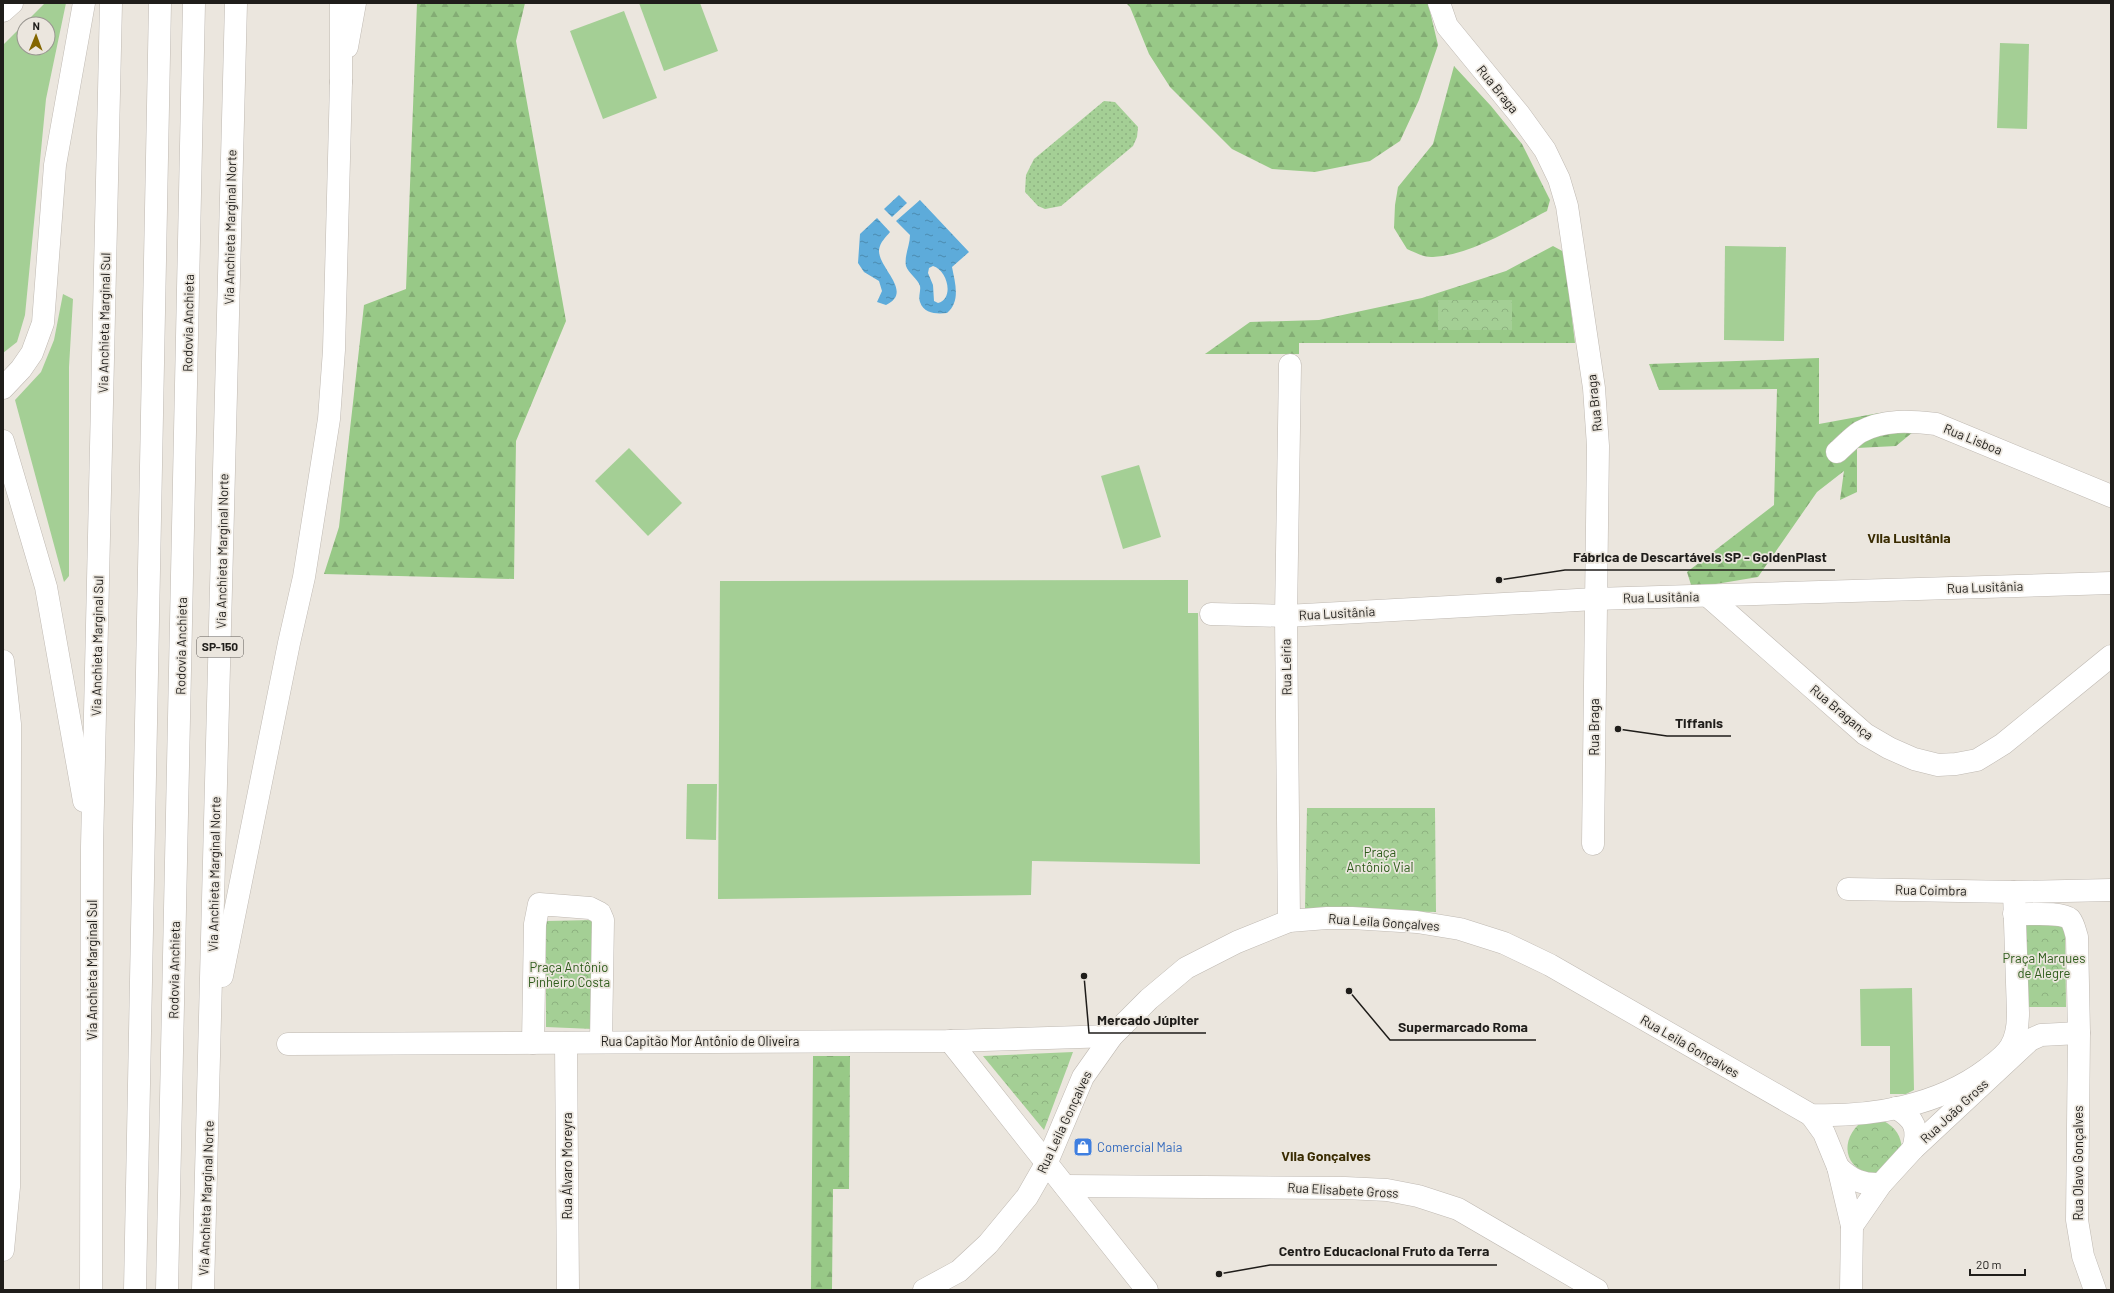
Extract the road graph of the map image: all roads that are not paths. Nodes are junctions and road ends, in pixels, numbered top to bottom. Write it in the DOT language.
graph roads {
  1 [pos="12,3"];
  2 [pos="84,3"];
  3 [pos="111,3"];
  4 [pos="160,3"];
  5 [pos="194,3"];
  6 [pos="236,3"];
  7 [pos="341,3"];
  8 [pos="355,3"];
  9 [pos="1439,3"];
  10 [pos="3,11"];
  11 [pos="341,82"];
  12 [pos="1290,365"];
  13 [pos="3,388"];
  14 [pos="3,441"];
  15 [pos="1836,452"];
  16 [pos="2111,496"];
  17 [pos="2111,583"];
  18 [pos="1708,596"];
  19 [pos="1595,599"];
  20 [pos="1211,614"];
  21 [pos="1286,616"];
  22 [pos="2111,656"];
  23 [pos="3,661"];
  24 [pos="1593,844"];
  25 [pos="92,847"];
  26 [pos="1848,889"];
  27 [pos="2111,890"];
  28 [pos="2014,892"];
  29 [pos="2014,914"];
  30 [pos="1289,921"];
  31 [pos="2018,1013"];
  32 [pos="2079,1032"];
  33 [pos="210,1033"];
  34 [pos="2052,1034"];
  35 [pos="1112,1036"];
  36 [pos="601,1041"];
  37 [pos="950,1041"];
  38 [pos="533,1043"];
  39 [pos="566,1043"];
  40 [pos="288,1044"];
  41 [pos="1896,1108"];
  42 [pos="1811,1115"];
  43 [pos="1913,1149"];
  44 [pos="1047,1162"];
  45 [pos="1838,1167"];
  46 [pos="1881,1184"];
  47 [pos="1065,1186"];
  48 [pos="1852,1226"];
  49 [pos="3,1250"];
  50 [pos="91,1290"];
  51 [pos="135,1290"];
  52 [pos="167,1290"];
  53 [pos="203,1290"];
  54 [pos="568,1290"];
  55 [pos="924,1290"];
  56 [pos="1147,1290"];
  57 [pos="1597,1290"];
  58 [pos="1851,1290"];
  59 [pos="2095,1290"];
  1 -- 10 [label="main road"];
  2 -- 13 [label="main road"];
  3 -- 25 [label="main road, Via Anchieta Marginal Sul"];
  4 -- 51 [label="main road"];
  5 -- 52 [label="main road, Rodovia Anchieta / SP-150"];
  6 -- 33 [label="main road, Via Anchieta Marginal Norte / SP-150"];
  7 -- 11 [label="main road"];
  8 -- 11 [label="main road"];
  9 -- 19 [label="main road, Rua Braga"];
  11 -- 33 [label="main road"];
  12 -- 21 [label="main road, Rua Leiria"];
  14 -- 25 [label="main road"];
  15 -- 16 [label="main road, Rua Lisboa"];
  17 -- 18 [label="main road, Rua Lusitânia"];
  18 -- 19 [label="main road, Rua Lusitânia"];
  18 -- 22 [label="main road, Rua Bragança"];
  19 -- 21 [label="main road, Rua Lusitânia"];
  19 -- 24 [label="main road, Rua Braga"];
  20 -- 21 [label="main road, Rua Lusitânia"];
  21 -- 30 [label="main road, Rua Leiria"];
  23 -- 49 [label="main road"];
  25 -- 50 [label="main road, Via Anchieta Marginal Sul"];
  26 -- 28 [label="main road, Rua Coimbra"];
  27 -- 28 [label="main road, Rua Coimbra"];
  28 -- 29 [label="main road"];
  29 -- 31 [label="main road, Rua Leila Gonçalves"];
  29 -- 32 [label="main road, Rua Olavo Gonçalves"];
  30 -- 35 [label="main road, Rua Leila Gonçalves"];
  30 -- 42 [label="main road, Rua Leila Gonçalves"];
  31 -- 34 [label="main road"];
  31 -- 41 [label="main road, Rua Leila Gonçalves"];
  32 -- 34 [label="main road, Rua João Gross"];
  32 -- 59 [label="main road, Rua Olavo Gonçalves"];
  33 -- 53 [label="main road, Via Anchieta Marginal Norte / SP-150"];
  34 -- 43 [label="main road, Rua João Gross"];
  35 -- 37 [label="main road, Rua Capitão Mor Antônio de Oliveira"];
  35 -- 44 [label="main road, Rua Leila Gonçalves"];
  36 -- 37 [label="main road, Rua Capitão Mor Antônio de Oliveira"];
  36 -- 38 [label="main road"];
  36 -- 39 [label="main road, Rua Capitão Mor Antônio de Oliveira"];
  37 -- 44 [label="main road"];
  38 -- 39 [label="main road, Rua Capitão Mor Antônio de Oliveira"];
  38 -- 40 [label="main road, Rua Capitão Mor Antônio de Oliveira"];
  39 -- 54 [label="main road, Rua Álvaro Moreyra"];
  41 -- 42 [label="main road, Rua Leila Gonçalves"];
  41 -- 43 [label="main road"];
  42 -- 45 [label="main road"];
  43 -- 46 [label="main road, Rua João Gross"];
  44 -- 47 [label="main road"];
  44 -- 55 [label="main road, Rua Leila Gonçalves"];
  45 -- 46 [label="main road"];
  45 -- 48 [label="main road"];
  46 -- 48 [label="main road, Rua João Gross"];
  47 -- 56 [label="main road"];
  47 -- 57 [label="main road, Rua Elisabete Gross"];
  48 -- 58 [label="main road"];
}
